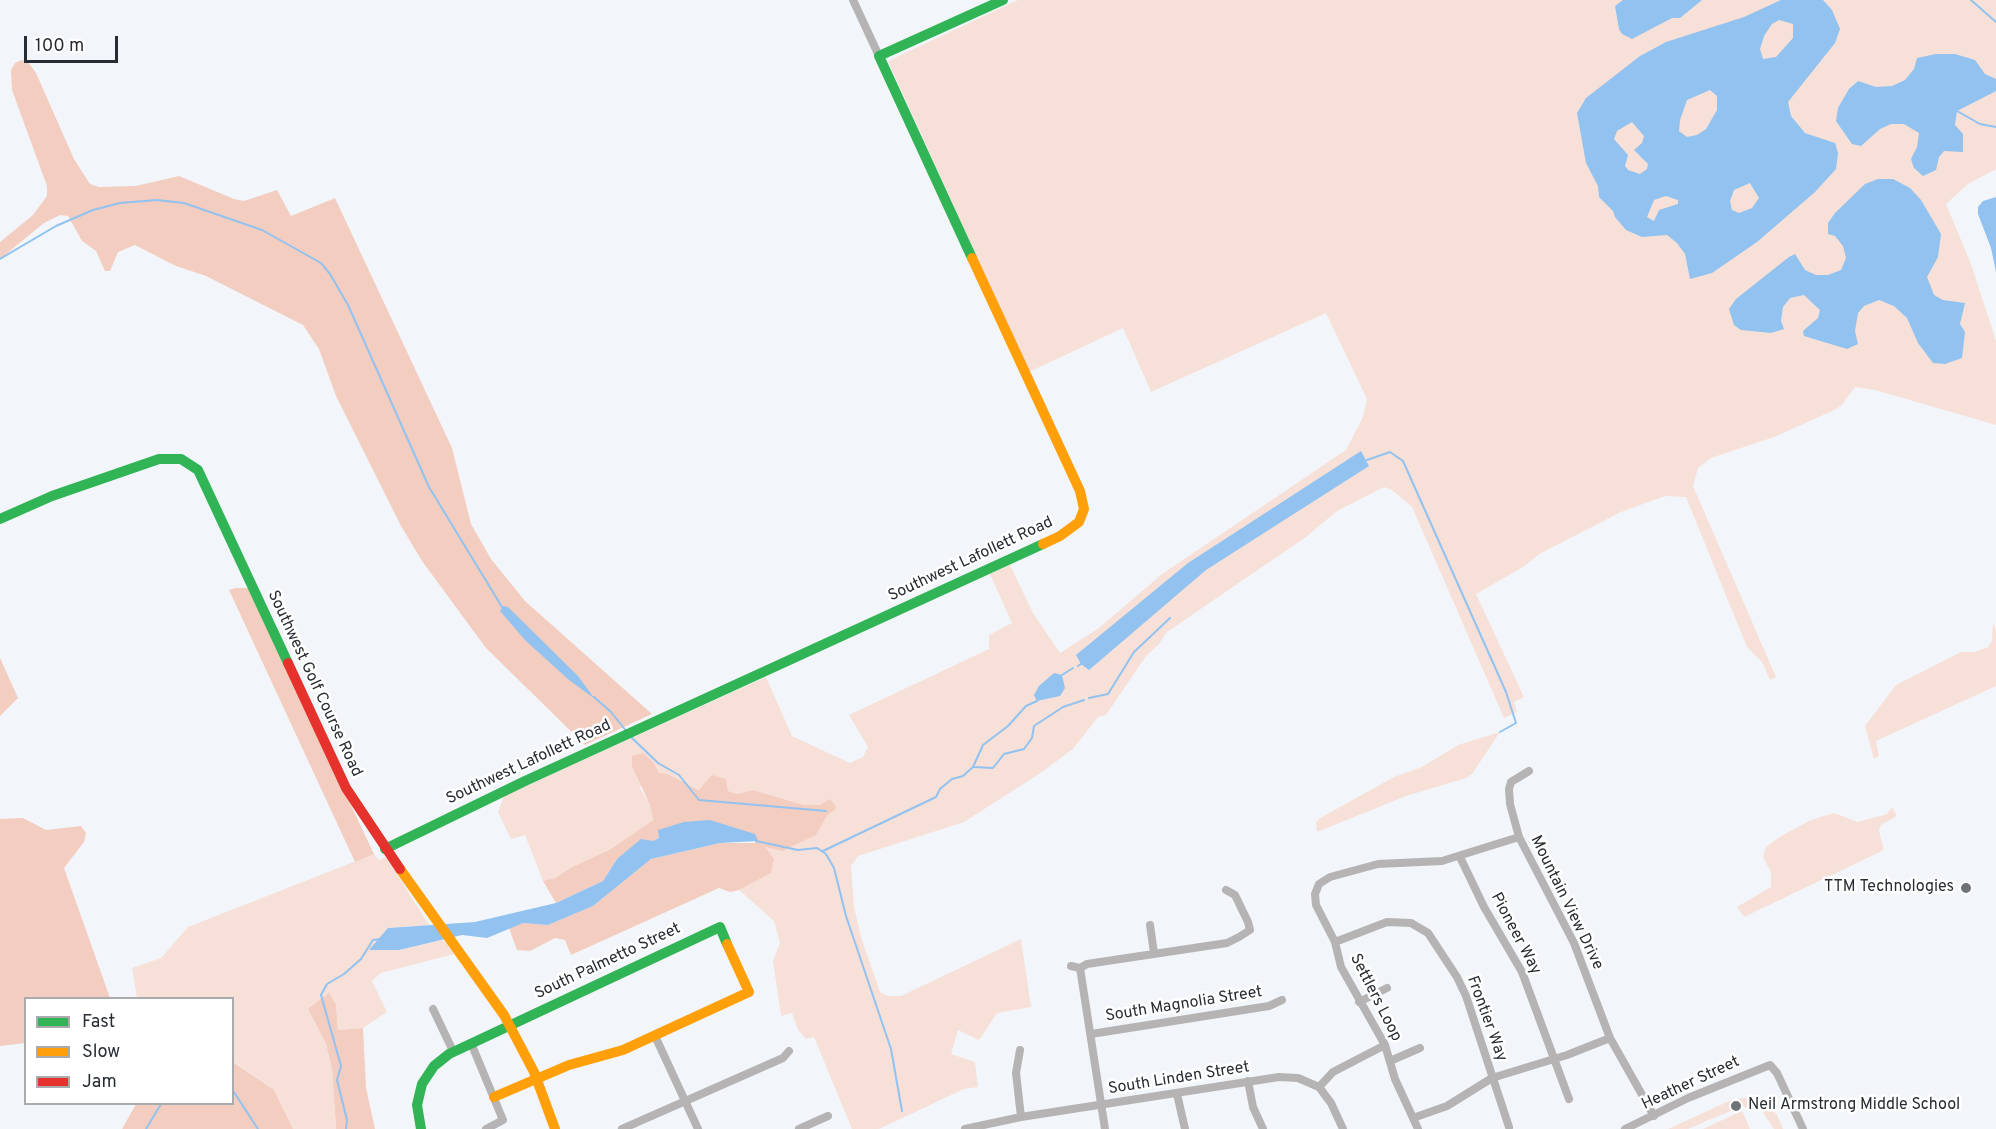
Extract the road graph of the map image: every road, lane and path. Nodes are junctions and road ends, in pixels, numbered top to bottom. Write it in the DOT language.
graph roads {
  1 [pos="853,0"];
  2 [pos="1003,0"];
  3 [pos="879,56"];
  4 [pos="0,519"];
  5 [pos="1528,771"];
  6 [pos="1519,837"];
  7 [pos="385,849"];
  8 [pos="1460,857"];
  9 [pos="1226,890"];
  10 [pos="1150,925"];
  11 [pos="1335,942"];
  12 [pos="1154,953"];
  13 [pos="1071,966"];
  14 [pos="1080,968"];
  15 [pos="1387,988"];
  16 [pos="1282,1000"];
  17 [pos="1359,1002"];
  18 [pos="433,1009"];
  19 [pos="510,1024"];
  20 [pos="1091,1034"];
  21 [pos="655,1036"];
  22 [pos="1610,1038"];
  23 [pos="471,1043"];
  24 [pos="1385,1045"];
  25 [pos="1420,1048"];
  26 [pos="1020,1050"];
  27 [pos="453,1051"];
  28 [pos="789,1051"];
  29 [pos="1553,1059"];
  30 [pos="1390,1061"];
  31 [pos="536,1078"];
  32 [pos="1492,1078"];
  33 [pos="1248,1081"];
  34 [pos="1319,1087"];
  35 [pos="1177,1094"];
  36 [pos="495,1098"];
  37 [pos="1569,1099"];
  38 [pos="684,1100"];
  39 [pos="1102,1105"];
  40 [pos="828,1116"];
  41 [pos="1654,1116"];
  42 [pos="1021,1117"];
  43 [pos="1413,1118"];
  44 [pos="1509,1127"];
  45 [pos="421,1129"];
  46 [pos="486,1129"];
  47 [pos="555,1129"];
  48 [pos="622,1129"];
  49 [pos="698,1129"];
  50 [pos="799,1129"];
  51 [pos="965,1129"];
  52 [pos="1106,1129"];
  53 [pos="1185,1129"];
  54 [pos="1263,1129"];
  55 [pos="1343,1129"];
  56 [pos="1418,1129"];
  57 [pos="1625,1129"];
  58 [pos="1803,1129"];
  1 -- 3 [label="street, Southwest Lafollett Road"];
  2 -- 3 [label="street"];
  3 -- 7 [label="street, Southwest Lafollett Road"];
  4 -- 7 [label="street, Southwest Golf Course Road"];
  5 -- 6 [label="street, Mountain View Drive"];
  6 -- 8 [label="street, Settlers Loop"];
  6 -- 22 [label="street, Mountain View Drive"];
  7 -- 19 [label="street, Southwest Golf Course Road"];
  8 -- 11 [label="street, Settlers Loop"];
  8 -- 29 [label="street, Pioneer Way"];
  9 -- 12 [label="street"];
  10 -- 12 [label="street"];
  11 -- 17 [label="street, Settlers Loop"];
  11 -- 32 [label="street, Frontier Way"];
  12 -- 14 [label="street"];
  13 -- 14 [label="street"];
  14 -- 20 [label="street"];
  15 -- 17 [label="street"];
  16 -- 20 [label="street, South Magnolia Street"];
  17 -- 24 [label="street, Settlers Loop"];
  18 -- 27 [label="street"];
  19 -- 21 [label="street, South Palmetto Street"];
  19 -- 23 [label="street, South Palmetto Street"];
  19 -- 31 [label="street, Southwest Golf Course Road"];
  20 -- 39 [label="street"];
  21 -- 31 [label="street"];
  21 -- 38 [label="street"];
  22 -- 29 [label="street"];
  22 -- 41 [label="street, Mountain View Drive"];
  23 -- 27 [label="street, South Palmetto Street"];
  23 -- 36 [label="street"];
  24 -- 30 [label="street, Settlers Loop"];
  24 -- 34 [label="street"];
  25 -- 30 [label="street"];
  26 -- 42 [label="street"];
  27 -- 45 [label="street, South Palmetto Street"];
  28 -- 38 [label="street"];
  29 -- 32 [label="street"];
  29 -- 37 [label="street, Pioneer Way"];
  30 -- 43 [label="street, Settlers Loop"];
  31 -- 36 [label="street"];
  31 -- 47 [label="street, Southwest Golf Course Road"];
  32 -- 43 [label="street"];
  32 -- 44 [label="street, Frontier Way"];
  33 -- 34 [label="street, South Linden Street"];
  33 -- 35 [label="street, South Linden Street"];
  33 -- 54 [label="street"];
  34 -- 55 [label="street"];
  35 -- 39 [label="street, South Linden Street"];
  35 -- 53 [label="street"];
  36 -- 46 [label="street"];
  38 -- 48 [label="street"];
  38 -- 49 [label="street"];
  39 -- 42 [label="street, South Linden Street"];
  39 -- 52 [label="street"];
  40 -- 50 [label="street"];
  41 -- 57 [label="street, Heather Street"];
  41 -- 58 [label="street, Heather Street"];
  42 -- 51 [label="street, South Linden Street"];
  43 -- 56 [label="street, Settlers Loop"];
}
